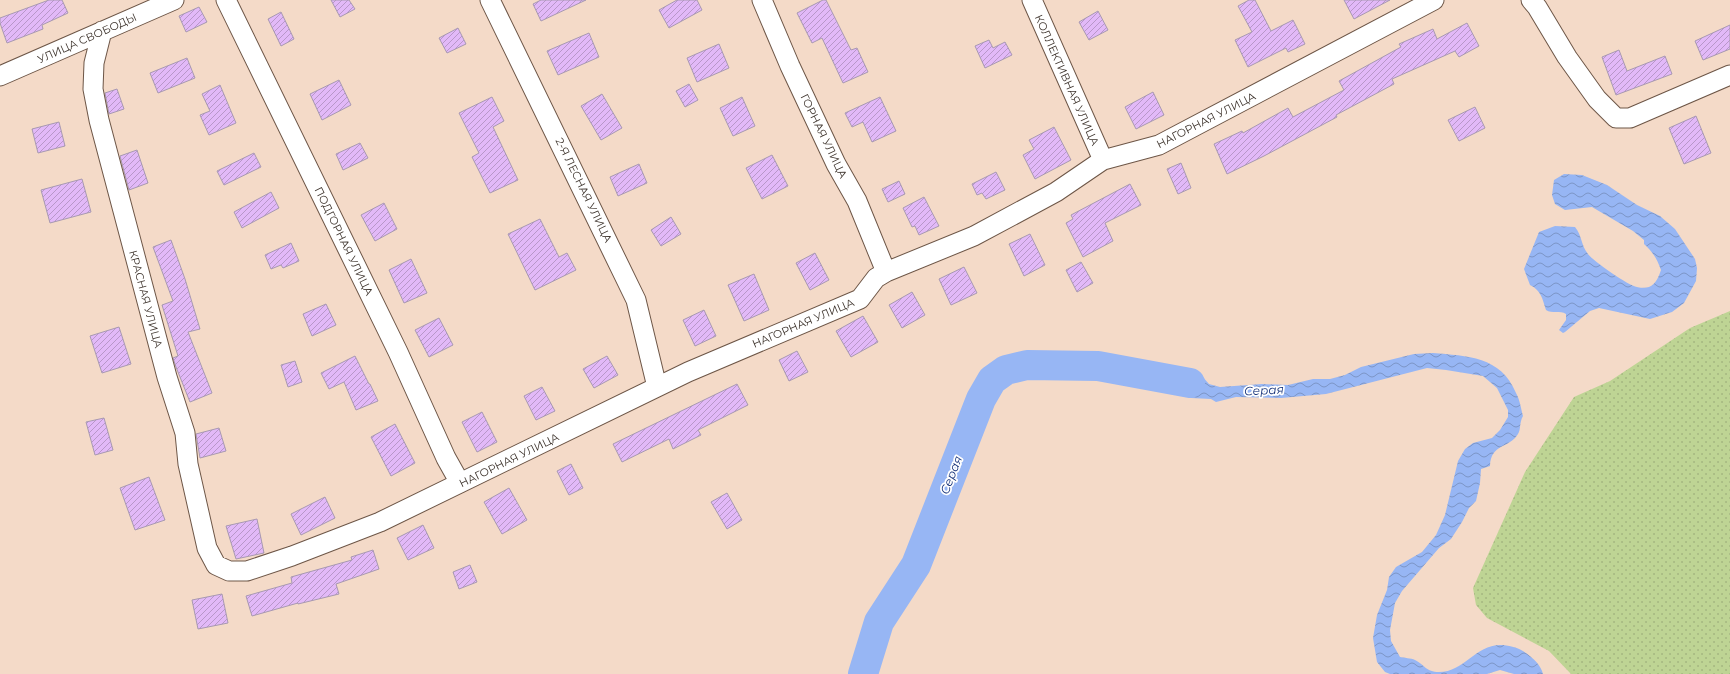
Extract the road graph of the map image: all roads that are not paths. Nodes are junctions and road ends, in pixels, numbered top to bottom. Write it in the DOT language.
graph roads {
  1 [pos="174,0"];
  2 [pos="490,0"];
  3 [pos="762,0"];
  4 [pos="1032,0"];
  5 [pos="1434,0"];
  6 [pos="1531,0"];
  7 [pos="229,1"];
  8 [pos="102,31"];
  9 [pos="1730,75"];
  10 [pos="0,76"];
  11 [pos="1103,160"];
  12 [pos="886,272"];
  13 [pos="657,387"];
  14 [pos="460,483"];
  15 [pos="216,565"];
  1 -- 8 [label="street, УЛИЦА СВОБОДЫ"];
  2 -- 13 [label="street, 2-Я ЛЕСНАЯ УЛИЦА"];
  3 -- 12 [label="street, ГОРНАЯ УЛИЦА"];
  4 -- 11 [label="street, КОЛЛЕКТИВНАЯ УЛИЦА"];
  5 -- 11 [label="street, НАГОРНАЯ УЛИЦА"];
  6 -- 9 [label="street"];
  7 -- 14 [label="street, ПОДГОРНАЯ УЛИЦА"];
  8 -- 10 [label="street, УЛИЦА СВОБОДЫ"];
  8 -- 15 [label="street, КРАСНАЯ УЛИЦА"];
  11 -- 12 [label="street, НАГОРНАЯ УЛИЦА"];
  12 -- 13 [label="street, НАГОРНАЯ УЛИЦА"];
  13 -- 14 [label="street, НАГОРНАЯ УЛИЦА"];
  14 -- 15 [label="street, НАГОРНАЯ УЛИЦА"];
}
